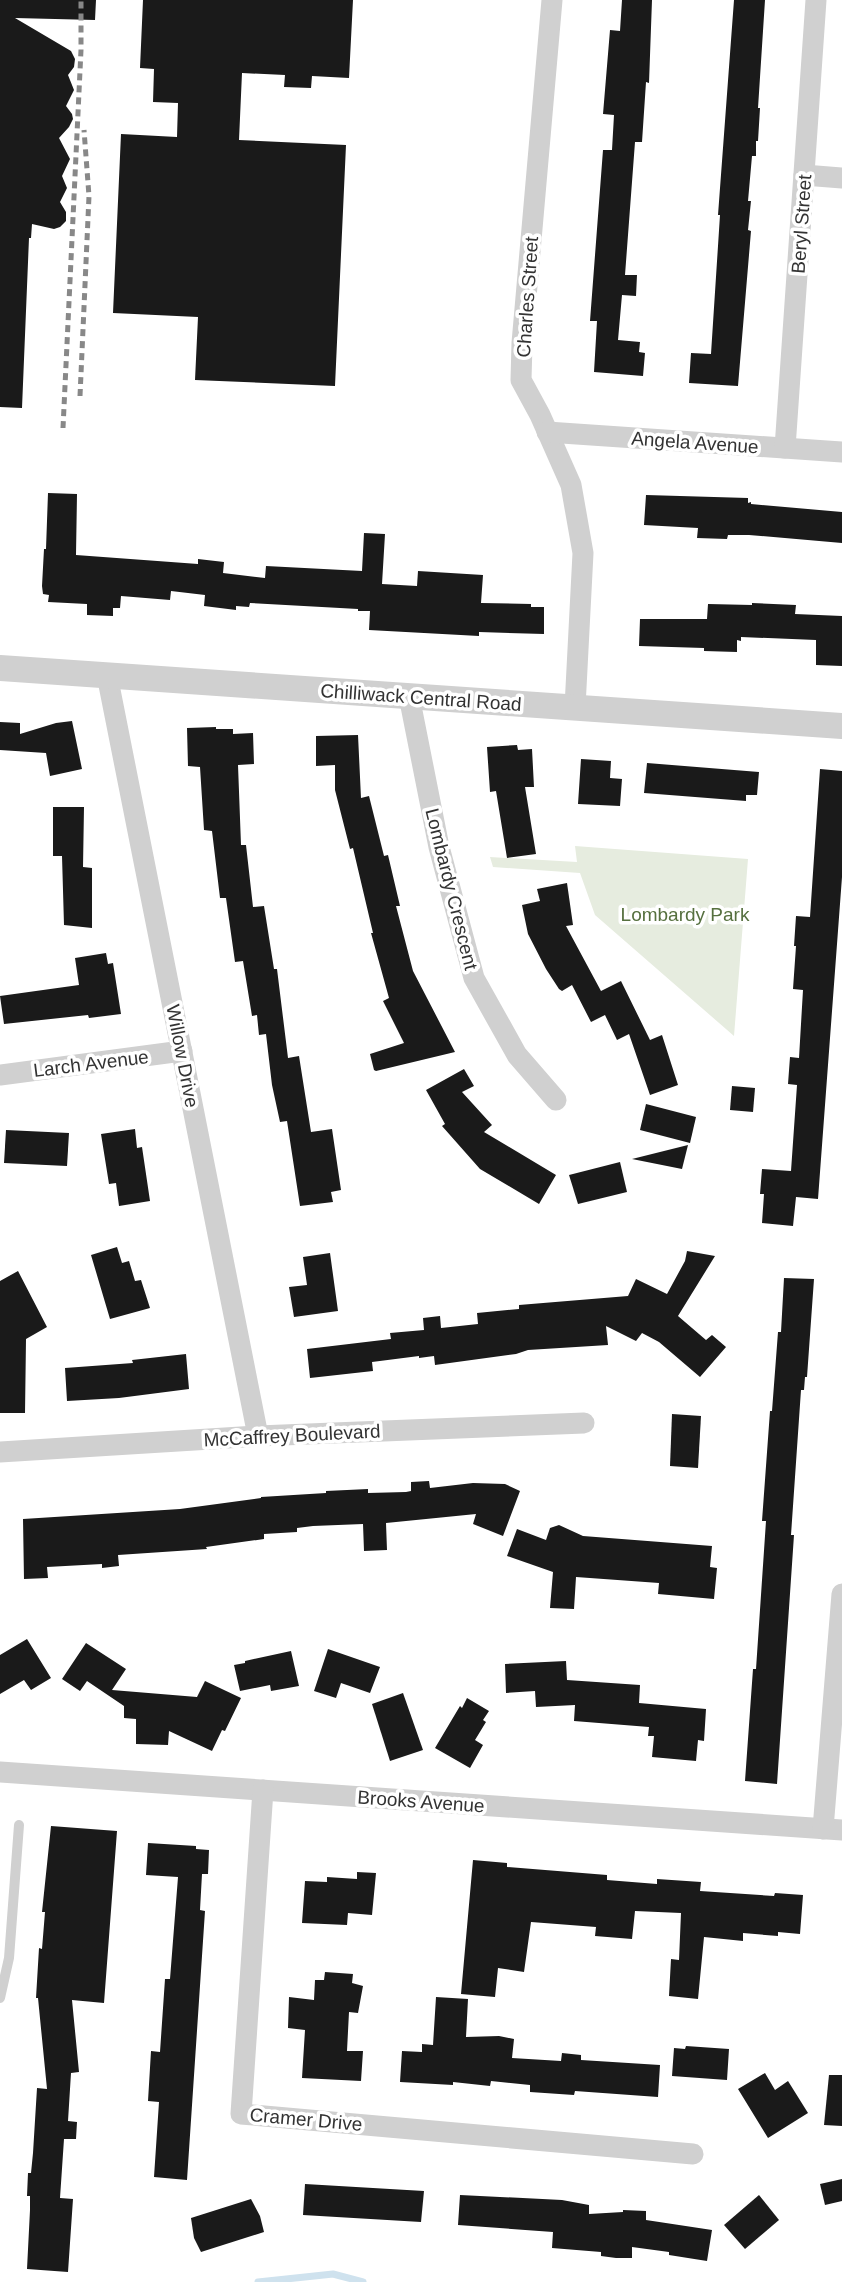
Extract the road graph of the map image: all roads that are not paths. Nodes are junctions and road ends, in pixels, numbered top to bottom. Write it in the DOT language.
graph roads {
  1 [pos="552,0"];
  2 [pos="816,0"];
  3 [pos="804,175"];
  4 [pos="842,178"];
  5 [pos="547,432"];
  6 [pos="785,448"];
  7 [pos="842,452"];
  8 [pos="0,668"];
  9 [pos="107,675"];
  10 [pos="409,696"];
  11 [pos="575,707"];
  12 [pos="842,726"];
  13 [pos="182,1051"];
  14 [pos="0,1075"];
  15 [pos="556,1100"];
  16 [pos="584,1423"];
  17 [pos="258,1436"];
  18 [pos="0,1452"];
  19 [pos="842,1594"];
  20 [pos="0,1772"];
  21 [pos="263,1790"];
  22 [pos="19,1825"];
  23 [pos="833,1829"];
  24 [pos="0,1998"];
  25 [pos="693,2154"];
  1 -- 5 [label="street, Charles Street"];
  2 -- 3 [label="street, Beryl Street"];
  3 -- 4 [label="street"];
  3 -- 6 [label="street, Beryl Street"];
  5 -- 6 [label="street, Angela Avenue"];
  5 -- 11 [label="street, Charles Street"];
  6 -- 7 [label="street, Angela Avenue"];
  8 -- 9 [label="street, Chilliwack Central Road"];
  9 -- 10 [label="street, Chilliwack Central Road"];
  9 -- 13 [label="street, Willow Drive"];
  10 -- 11 [label="street, Chilliwack Central Road"];
  10 -- 15 [label="street, Lombardy Crescent"];
  11 -- 12 [label="street, Chilliwack Central Road"];
  13 -- 14 [label="street, Larch Avenue"];
  13 -- 17 [label="street, Willow Drive"];
  16 -- 17 [label="street, McCaffrey Boulevard"];
  17 -- 18 [label="street, McCaffrey Boulevard"];
  19 -- 23 [label="street"];
  20 -- 21 [label="street, Brooks Avenue"];
  21 -- 23 [label="street, Brooks Avenue"];
  21 -- 25 [label="street, Cramer Drive"];
  22 -- 24 [label="lane"];
}
